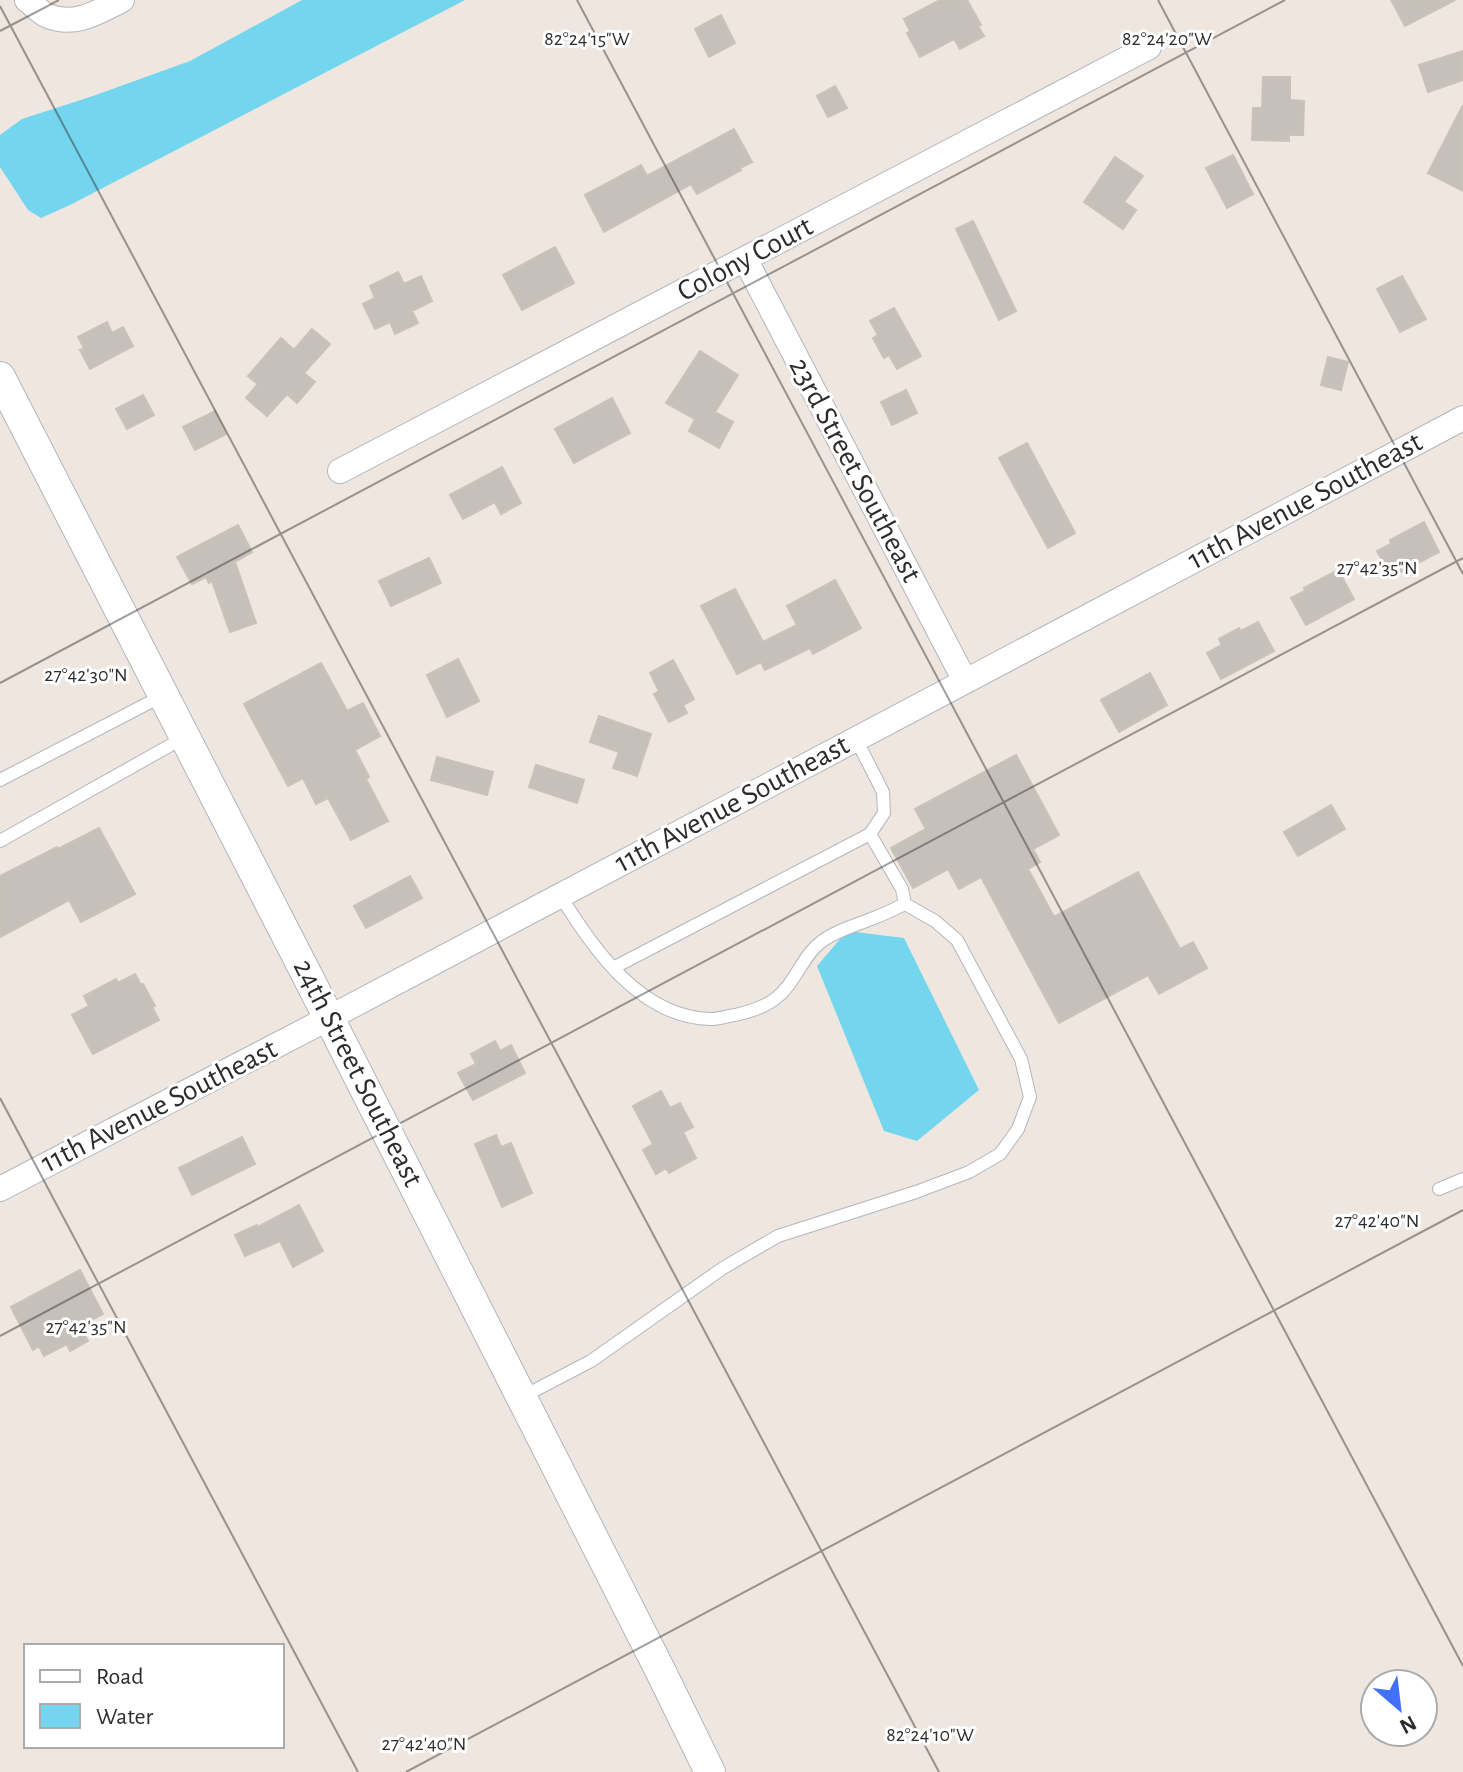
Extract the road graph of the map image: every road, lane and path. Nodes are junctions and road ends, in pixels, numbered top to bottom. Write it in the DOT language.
graph roads {
  1 [pos="27,0"];
  2 [pos="122,0"];
  3 [pos="1149,47"];
  4 [pos="745,259"];
  5 [pos="0,377"];
  6 [pos="1463,418"];
  7 [pos="340,471"];
  8 [pos="965,681"];
  9 [pos="164,695"];
  10 [pos="185,737"];
  11 [pos="856,739"];
  12 [pos="0,780"];
  13 [pos="870,834"];
  14 [pos="0,841"];
  15 [pos="560,895"];
  16 [pos="905,904"];
  17 [pos="613,968"];
  18 [pos="329,1018"];
  19 [pos="1463,1179"];
  20 [pos="0,1189"];
  21 [pos="1439,1189"];
  22 [pos="522,1397"];
  23 [pos="710,1772"];
  1 -- 2 [label="street"];
  3 -- 4 [label="street, Colony Court"];
  4 -- 7 [label="street, Colony Court"];
  4 -- 8 [label="street, 23rd Street Southeast"];
  5 -- 9 [label="street, 24th Street Southeast"];
  6 -- 8 [label="street, 11th Avenue Southeast"];
  8 -- 11 [label="street, 11th Avenue Southeast"];
  9 -- 10 [label="street, 24th Street Southeast"];
  9 -- 12 [label="lane"];
  10 -- 14 [label="lane"];
  10 -- 18 [label="street, 24th Street Southeast"];
  11 -- 13 [label="lane"];
  11 -- 15 [label="street, 11th Avenue Southeast"];
  13 -- 16 [label="lane"];
  13 -- 17 [label="lane"];
  15 -- 17 [label="lane"];
  15 -- 18 [label="street, 11th Avenue Southeast"];
  16 -- 17 [label="lane"];
  16 -- 22 [label="lane"];
  18 -- 20 [label="street, 11th Avenue Southeast"];
  18 -- 22 [label="street, 24th Street Southeast"];
  19 -- 21 [label="lane"];
  22 -- 23 [label="street, 24th Street Southeast"];
}
